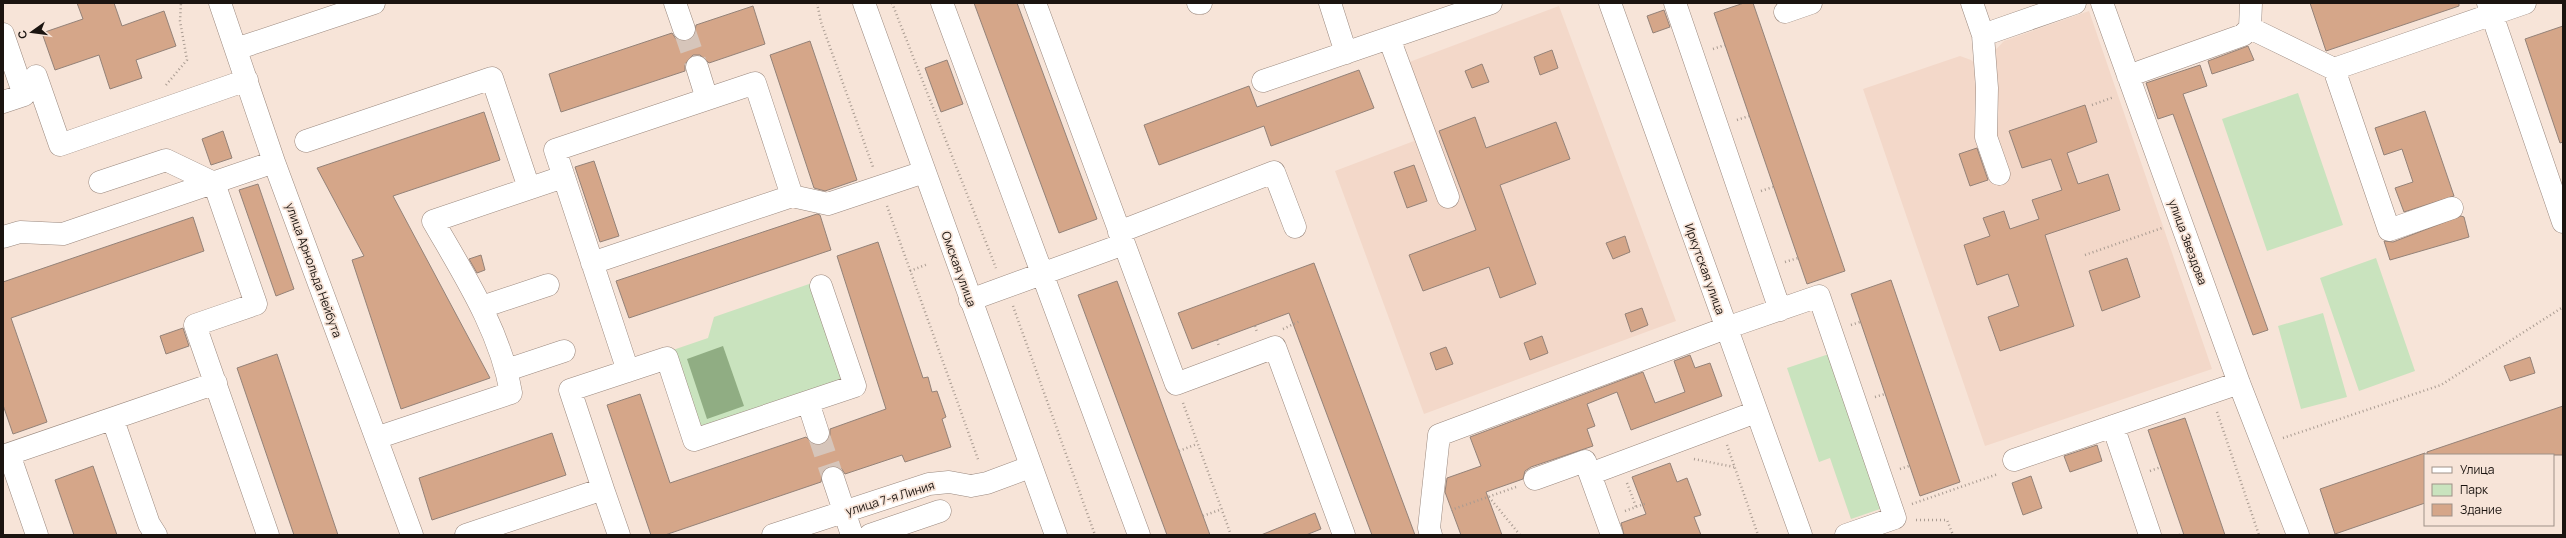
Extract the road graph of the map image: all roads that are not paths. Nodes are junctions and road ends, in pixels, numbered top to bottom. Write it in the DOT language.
graph roads {
  1 [pos="220,3"];
  2 [pos="374,3"];
  3 [pos="675,3"];
  4 [pos="864,3"];
  5 [pos="942,3"];
  6 [pos="1035,3"];
  7 [pos="1198,3"];
  8 [pos="1201,3"];
  9 [pos="1330,3"];
  10 [pos="1491,3"];
  11 [pos="1610,3"];
  12 [pos="1676,3"];
  13 [pos="1811,3"];
  14 [pos="1972,3"];
  15 [pos="2075,3"];
  16 [pos="2102,3"];
  17 [pos="2251,3"];
  18 [pos="2525,3"];
  19 [pos="2490,9"];
  20 [pos="1785,12"];
  21 [pos="2250,28"];
  22 [pos="684,29"];
  23 [pos="3,34"];
  24 [pos="1983,34"];
  25 [pos="1389,38"];
  26 [pos="236,49"];
  27 [pos="1346,52"];
  28 [pos="697,67"];
  29 [pos="2334,69"];
  30 [pos="36,76"];
  31 [pos="2128,76"];
  32 [pos="247,80"];
  33 [pos="1263,81"];
  34 [pos="708,99"];
  35 [pos="3,102"];
  36 [pos="306,141"];
  37 [pos="274,162"];
  38 [pos="924,172"];
  39 [pos="1999,174"];
  40 [pos="563,177"];
  41 [pos="100,182"];
  42 [pos="214,183"];
  43 [pos="529,188"];
  44 [pos="792,196"];
  45 [pos="1448,197"];
  46 [pos="2452,208"];
  47 [pos="2563,222"];
  48 [pos="1295,227"];
  49 [pos="3,238"];
  50 [pos="1121,238"];
  51 [pos="592,263"];
  52 [pos="1042,274"];
  53 [pos="548,285"];
  54 [pos="821,286"];
  55 [pos="970,300"];
  56 [pos="482,307"];
  57 [pos="1780,310"];
  58 [pos="1726,328"];
  59 [pos="564,351"];
  60 [pos="507,370"];
  61 [pos="628,371"];
  62 [pos="216,383"];
  63 [pos="2239,383"];
  64 [pos="808,402"];
  65 [pos="1756,412"];
  66 [pos="113,420"];
  67 [pos="2113,426"];
  68 [pos="818,433"];
  69 [pos="376,438"];
  70 [pos="2014,460"];
  71 [pos="7,462"];
  72 [pos="1030,467"];
  73 [pos="1590,474"];
  74 [pos="833,478"];
  75 [pos="1535,480"];
  76 [pos="603,489"];
  77 [pos="844,511"];
  78 [pos="940,511"];
  79 [pos="1431,527"];
  80 [pos="1861,533"];
  81 [pos="37,535"];
  82 [pos="156,535"];
  83 [pos="268,535"];
  84 [pos="412,535"];
  85 [pos="466,535"];
  86 [pos="618,535"];
  87 [pos="773,535"];
  88 [pos="852,535"];
  89 [pos="870,535"];
  90 [pos="1056,535"];
  91 [pos="1139,535"];
  92 [pos="1344,535"];
  93 [pos="1612,535"];
  94 [pos="1801,535"];
  95 [pos="2150,535"];
  96 [pos="2298,535"];
  1 -- 26 [label="street, улица Арнольда Нейбута"];
  2 -- 26 [label="street"];
  3 -- 22 [label="street"];
  4 -- 38 [label="street, Омская улица"];
  5 -- 52 [label="street"];
  6 -- 50 [label="street"];
  7 -- 8 [label="street"];
  9 -- 27 [label="street"];
  10 -- 25 [label="street"];
  11 -- 58 [label="street, Иркутская улица"];
  12 -- 57 [label="street"];
  13 -- 20 [label="street"];
  14 -- 24 [label="street"];
  15 -- 24 [label="street"];
  16 -- 31 [label="street, улица Звездова"];
  17 -- 21 [label="street"];
  18 -- 19 [label="street"];
  19 -- 29 [label="street"];
  19 -- 47 [label="street"];
  21 -- 29 [label="street"];
  21 -- 31 [label="street"];
  23 -- 35 [label="street"];
  24 -- 39 [label="street"];
  25 -- 27 [label="street"];
  25 -- 45 [label="street"];
  26 -- 32 [label="street, улица Арнольда Нейбута"];
  27 -- 33 [label="street"];
  28 -- 34 [label="street"];
  29 -- 46 [label="street"];
  30 -- 32 [label="street"];
  31 -- 63 [label="street, улица Звездова"];
  32 -- 37 [label="street, улица Арнольда Нейбута"];
  34 -- 40 [label="street"];
  34 -- 44 [label="street"];
  36 -- 43 [label="street"];
  37 -- 42 [label="street"];
  37 -- 69 [label="street, улица Арнольда Нейбута"];
  38 -- 44 [label="street"];
  38 -- 55 [label="street, Омская улица"];
  40 -- 43 [label="street"];
  40 -- 51 [label="street"];
  41 -- 42 [label="street"];
  42 -- 49 [label="street"];
  42 -- 62 [label="street"];
  43 -- 56 [label="street"];
  44 -- 51 [label="street"];
  48 -- 50 [label="street"];
  50 -- 52 [label="street"];
  50 -- 92 [label="street"];
  51 -- 61 [label="street"];
  52 -- 55 [label="street"];
  52 -- 91 [label="street"];
  53 -- 56 [label="street"];
  54 -- 64 [label="street"];
  55 -- 72 [label="street, Омская улица"];
  56 -- 60 [label="street"];
  57 -- 58 [label="street"];
  57 -- 80 [label="street"];
  58 -- 65 [label="street, Иркутская улица"];
  58 -- 79 [label="street"];
  59 -- 60 [label="street"];
  60 -- 69 [label="street"];
  61 -- 64 [label="street"];
  61 -- 76 [label="street"];
  62 -- 66 [label="street"];
  62 -- 83 [label="street"];
  63 -- 67 [label="street"];
  63 -- 96 [label="street, улица Звездова"];
  64 -- 68 [label="street"];
  65 -- 73 [label="street"];
  65 -- 94 [label="street, Иркутская улица"];
  66 -- 71 [label="street"];
  66 -- 82 [label="street"];
  67 -- 70 [label="street"];
  67 -- 95 [label="street"];
  69 -- 84 [label="street, улица Арнольда Нейбута"];
  71 -- 81 [label="street"];
  72 -- 77 [label="street, улица 7-я Линия"];
  72 -- 90 [label="street, Омская улица"];
  73 -- 75 [label="street"];
  73 -- 93 [label="street"];
  74 -- 77 [label="street"];
  76 -- 85 [label="street"];
  76 -- 86 [label="street"];
  77 -- 87 [label="street, улица 7-я Линия"];
  77 -- 88 [label="street"];
  78 -- 89 [label="street"];
}
